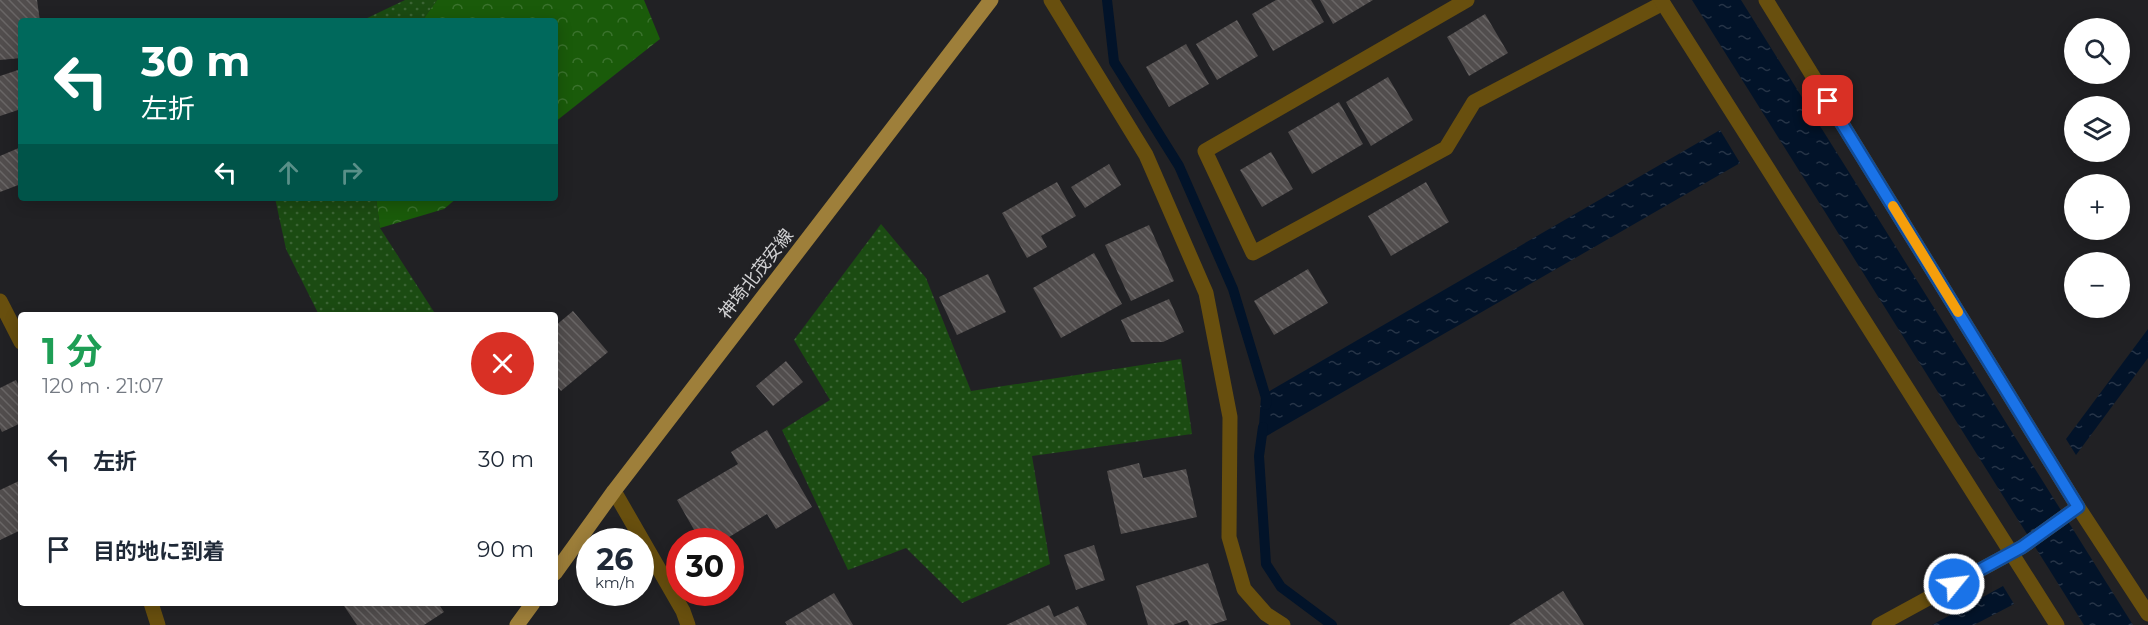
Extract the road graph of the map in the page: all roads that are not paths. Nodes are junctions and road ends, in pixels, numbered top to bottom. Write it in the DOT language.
graph roads {
  1 [pos="991,0"];
  2 [pos="1051,0"];
  3 [pos="1467,0"];
  4 [pos="1766,0"];
  5 [pos="1662,1"];
  6 [pos="0,301"];
  7 [pos="18,336"];
  8 [pos="614,491"];
  9 [pos="2073,511"];
  10 [pos="2016,550"];
  11 [pos="558,569"];
  12 [pos="151,606"];
  13 [pos="531,606"];
  14 [pos="2148,614"];
  15 [pos="158,625"];
  16 [pos="517,625"];
  17 [pos="688,625"];
  18 [pos="1283,625"];
  19 [pos="1879,625"];
  20 [pos="2057,625"];
  1 -- 8 [label="main road, 神埼北茂安線"];
  2 -- 18 [label="street"];
  3 -- 5 [label="street"];
  4 -- 9 [label="street"];
  5 -- 10 [label="street"];
  6 -- 7 [label="street"];
  8 -- 11 [label="main road, 神埼北茂安線"];
  8 -- 17 [label="street"];
  9 -- 10 [label="street"];
  9 -- 14 [label="street"];
  10 -- 19 [label="street"];
  10 -- 20 [label="street"];
  12 -- 15 [label="street"];
  13 -- 16 [label="main road"];
}
